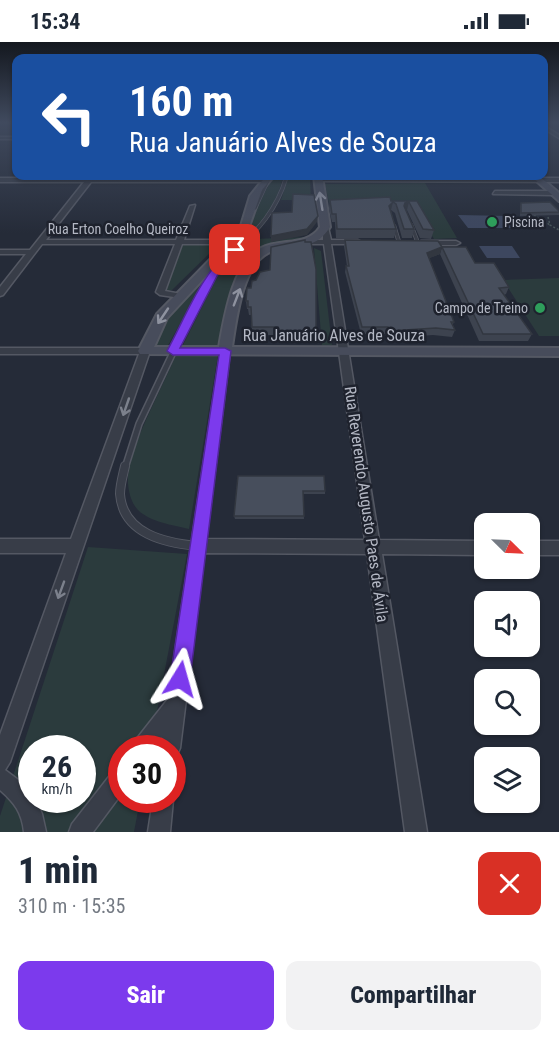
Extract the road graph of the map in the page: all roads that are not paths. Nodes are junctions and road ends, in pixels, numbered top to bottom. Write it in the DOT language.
graph roads {
  1 [pos="31,180"];
  2 [pos="88,180"];
  3 [pos="265,180"];
  4 [pos="284,180"];
  5 [pos="318,180"];
  6 [pos="539,180"];
  7 [pos="1,181"];
  8 [pos="495,193"];
  9 [pos="556,196"];
  10 [pos="193,206"];
  11 [pos="393,222"];
  12 [pos="410,223"];
  13 [pos="326,235"];
  14 [pos="40,242"];
  15 [pos="179,242"];
  16 [pos="232,242"];
  17 [pos="306,242"];
  18 [pos="367,242"];
  19 [pos="388,243"];
  20 [pos="399,243"];
  21 [pos="418,243"];
  22 [pos="456,243"];
  23 [pos="0,252"];
  24 [pos="32,252"];
  25 [pos="222,261"];
  26 [pos="0,293"];
  27 [pos="178,296"];
  28 [pos="0,351"];
  29 [pos="145,351"];
  30 [pos="173,351"];
  31 [pos="225,351"];
  32 [pos="344,352"];
  33 [pos="559,352"];
  34 [pos="0,546"];
  35 [pos="76,546"];
  36 [pos="198,546"];
  37 [pos="373,547"];
  38 [pos="474,548"];
  39 [pos="540,548"];
  40 [pos="559,548"];
  41 [pos="177,701"];
  42 [pos="152,735"];
  43 [pos="172,735"];
  44 [pos="0,762"];
  45 [pos="0,778"];
  46 [pos="108,795"];
  47 [pos="161,813"];
  48 [pos="34,832"];
  49 [pos="80,832"];
  50 [pos="159,832"];
  51 [pos="416,832"];
  1 -- 7 [label="street"];
  2 -- 14 [label="street"];
  3 -- 16 [label="main road"];
  4 -- 25 [label="lane"];
  13 -- 5 [label="main road, Rua Reverendo Augusto Paes de Ávila, one-way"];
  6 -- 9 [label="main road"];
  8 -- 9 [label="street"];
  10 -- 15 [label="street"];
  11 -- 20 [label="lane"];
  12 -- 21 [label="lane"];
  13 -- 17 [label="street"];
  13 -- 17 [label="main road"];
  13 -- 18 [label="street"];
  13 -- 32 [label="street, Rua Reverendo Augusto Paes de Ávila"];
  14 -- 15 [label="street, Rua Erton Coelho Queiroz"];
  14 -- 24 [label="street"];
  15 -- 16 [label="street, Rua Erton Coelho Queiroz"];
  15 -- 27 [label="street"];
  16 -- 25 [label="lane"];
  16 -- 27 [label="main road"];
  31 -- 17 [label="main road, one-way"];
  19 -- 20 [label="street"];
  20 -- 21 [label="street"];
  21 -- 22 [label="street"];
  23 -- 24 [label="street"];
  24 -- 26 [label="street"];
  25 -- 30 [label="lane"];
  27 -- 29 [label="main road, one-way"];
  28 -- 29 [label="street, Rua Januário Alves de Souza"];
  29 -- 30 [label="main road, Rua Januário Alves de Souza"];
  29 -- 35 [label="street, one-way"];
  30 -- 31 [label="main road, Rua Januário Alves de Souza"];
  30 -- 36 [label="lane"];
  31 -- 32 [label="main road, Rua Januário Alves de Souza"];
  31 -- 36 [label="street"];
  32 -- 33 [label="main road, Rua Januário Alves de Souza"];
  32 -- 37 [label="street, Rua Reverendo Augusto Paes de Ávila"];
  34 -- 35 [label="street"];
  35 -- 44 [label="street, one-way"];
  36 -- 37 [label="street"];
  36 -- 41 [label="street"];
  37 -- 38 [label="street"];
  37 -- 51 [label="street, Rua Reverendo Augusto Paes de Ávila"];
  39 -- 40 [label="street"];
  41 -- 42 [label="street"];
  41 -- 43 [label="street"];
  45 -- 48 [label="street"];
  46 -- 49 [label="street"];
  47 -- 50 [label="street"];
}
